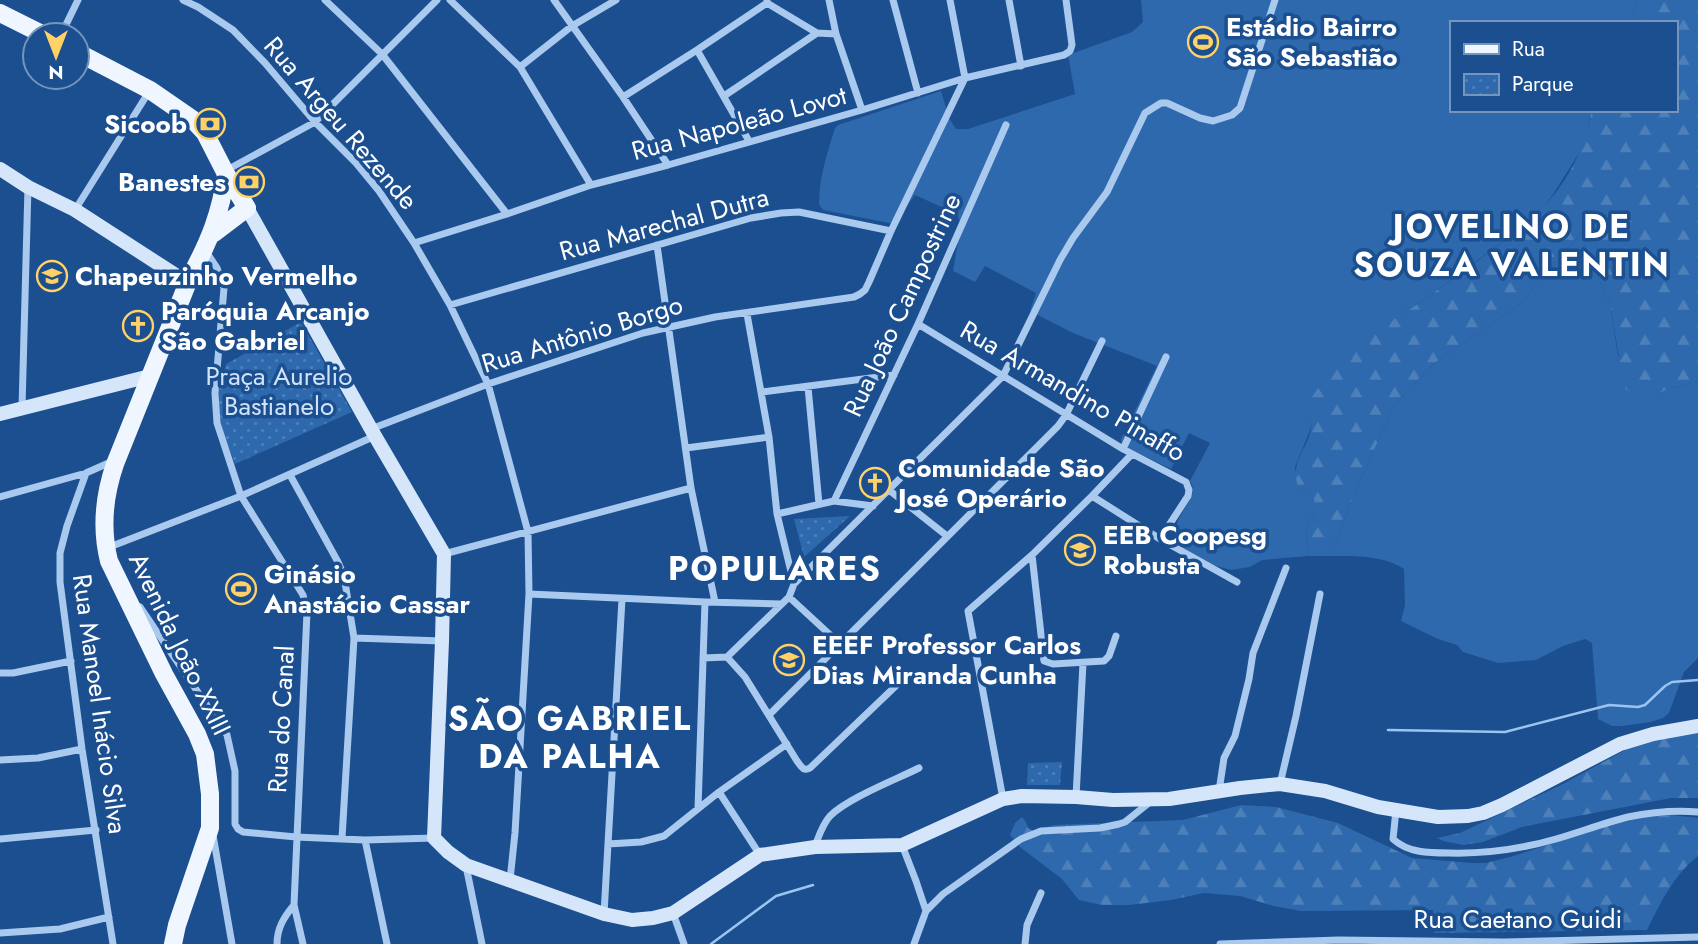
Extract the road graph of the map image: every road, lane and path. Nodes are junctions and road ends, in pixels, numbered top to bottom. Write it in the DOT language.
graph roads {
  1 [pos="78,0"];
  2 [pos="183,0"];
  3 [pos="325,0"];
  4 [pos="437,0"];
  5 [pos="450,0"];
  6 [pos="554,0"];
  7 [pos="616,0"];
  8 [pos="839,0"];
  9 [pos="893,0"];
  10 [pos="950,0"];
  11 [pos="1009,0"];
  12 [pos="1066,0"];
  13 [pos="1275,0"];
  14 [pos="767,1"];
  15 [pos="830,1"];
  16 [pos="0,13"];
  17 [pos="68,21"];
  18 [pos="21,24"];
  19 [pos="572,26"];
  20 [pos="817,33"];
  21 [pos="836,34"];
  22 [pos="697,50"];
  23 [pos="383,54"];
  24 [pos="91,59"];
  25 [pos="1021,66"];
  26 [pos="520,67"];
  27 [pos="965,78"];
  28 [pos="150,90"];
  29 [pos="918,93"];
  30 [pos="724,96"];
  31 [pos="623,97"];
  32 [pos="862,110"];
  33 [pos="315,122"];
  34 [pos="1006,125"];
  35 [pos="749,141"];
  36 [pos="668,165"];
  37 [pos="0,169"];
  38 [pos="226,173"];
  39 [pos="591,184"];
  40 [pos="29,187"];
  41 [pos="247,208"];
  42 [pos="75,210"];
  43 [pos="508,214"];
  44 [pos="891,231"];
  45 [pos="208,242"];
  46 [pos="414,243"];
  47 [pos="657,245"];
  48 [pos="188,283"];
  49 [pos="450,305"];
  50 [pos="747,314"];
  51 [pos="918,324"];
  52 [pos="668,326"];
  53 [pos="1102,341"];
  54 [pos="1166,357"];
  55 [pos="894,375"];
  56 [pos="150,376"];
  57 [pos="1003,376"];
  58 [pos="488,384"];
  59 [pos="808,387"];
  60 [pos="762,391"];
  61 [pos="22,408"];
  62 [pos="0,414"];
  63 [pos="1066,415"];
  64 [pos="373,433"];
  65 [pos="769,437"];
  66 [pos="686,448"];
  67 [pos="1122,449"];
  68 [pos="1132,454"];
  69 [pos="117,459"];
  70 [pos="86,473"];
  71 [pos="290,475"];
  72 [pos="691,488"];
  73 [pos="889,490"];
  74 [pos="241,496"];
  75 [pos="1092,496"];
  76 [pos="0,497"];
  77 [pos="834,501"];
  78 [pos="819,504"];
  79 [pos="873,506"];
  80 [pos="777,514"];
  81 [pos="528,532"];
  82 [pos="947,536"];
  83 [pos="1160,539"];
  84 [pos="444,554"];
  85 [pos="107,555"];
  86 [pos="1032,555"];
  87 [pos="1286,568"];
  88 [pos="1237,582"];
  89 [pos="793,584"];
  90 [pos="528,594"];
  91 [pos="1320,594"];
  92 [pos="789,597"];
  93 [pos="622,599"];
  94 [pos="705,603"];
  95 [pos="715,603"];
  96 [pos="781,604"];
  97 [pos="1116,636"];
  98 [pos="354,638"];
  99 [pos="442,641"];
  100 [pos="840,644"];
  101 [pos="727,657"];
  102 [pos="703,658"];
  103 [pos="71,661"];
  104 [pos="1083,663"];
  105 [pos="0,673"];
  106 [pos="902,680"];
  107 [pos="769,715"];
  108 [pos="1698,726"];
  109 [pos="787,744"];
  110 [pos="82,749"];
  111 [pos="0,760"];
  112 [pos="919,768"];
  113 [pos="1280,784"];
  114 [pos="719,792"];
  115 [pos="1219,792"];
  116 [pos="1076,797"];
  117 [pos="1003,799"];
  118 [pos="1153,799"];
  119 [pos="698,808"];
  120 [pos="1396,810"];
  121 [pos="1698,812"];
  122 [pos="209,828"];
  123 [pos="96,830"];
  124 [pos="296,837"];
  125 [pos="342,838"];
  126 [pos="434,838"];
  127 [pos="0,839"];
  128 [pos="365,840"];
  129 [pos="608,844"];
  130 [pos="902,845"];
  131 [pos="815,847"];
  132 [pos="760,855"];
  133 [pos="466,865"];
  134 [pos="510,880"];
  135 [pos="1041,893"];
  136 [pos="294,905"];
  137 [pos="926,911"];
  138 [pos="673,913"];
  139 [pos="604,914"];
  140 [pos="109,917"];
  141 [pos="0,933"];
  142 [pos="1698,937"];
  143 [pos="1339,942"];
  144 [pos="1395,942"];
  145 [pos="1452,942"];
  146 [pos="1616,942"];
  147 [pos="1504,943"];
  148 [pos="1560,943"];
  149 [pos="113,944"];
  150 [pos="173,944"];
  151 [pos="232,944"];
  152 [pos="277,944"];
  153 [pos="303,944"];
  154 [pos="387,944"];
  155 [pos="482,944"];
  156 [pos="684,944"];
  157 [pos="914,944"];
  158 [pos="1025,944"];
  159 [pos="1220,944"];
  1 -- 17 [label="street"];
  2 -- 33 [label="street, Rua Argeu Rezende"];
  3 -- 23 [label="street"];
  4 -- 23 [label="street"];
  5 -- 26 [label="street"];
  6 -- 19 [label="street"];
  7 -- 19 [label="street"];
  8 -- 15 [label="street"];
  9 -- 29 [label="street"];
  10 -- 27 [label="street"];
  11 -- 25 [label="street"];
  12 -- 25 [label="street, Rua Napoleão Lovot"];
  13 -- 57 [label="street"];
  14 -- 20 [label="street"];
  14 -- 22 [label="street"];
  15 -- 21 [label="street"];
  16 -- 18 [label="main road"];
  19 -- 26 [label="street"];
  19 -- 31 [label="street"];
  20 -- 21 [label="street"];
  20 -- 30 [label="street"];
  21 -- 32 [label="street"];
  22 -- 30 [label="street"];
  22 -- 31 [label="street"];
  23 -- 33 [label="street"];
  23 -- 43 [label="street"];
  24 -- 28 [label="main road"];
  25 -- 27 [label="street, Rua Napoleão Lovot"];
  26 -- 39 [label="street"];
  27 -- 29 [label="street, Rua Napoleão Lovot"];
  27 -- 44 [label="street"];
  28 -- 38 [label="main road"];
  28 -- 42 [label="street"];
  29 -- 32 [label="street, Rua Napoleão Lovot"];
  30 -- 35 [label="street"];
  31 -- 36 [label="street"];
  32 -- 35 [label="street, Rua Napoleão Lovot"];
  33 -- 38 [label="street"];
  33 -- 46 [label="street, Rua Argeu Rezende"];
  34 -- 51 [label="street, Rua João Campostrine"];
  35 -- 36 [label="street, Rua Napoleão Lovot"];
  36 -- 39 [label="street, Rua Napoleão Lovot"];
  37 -- 40 [label="street"];
  38 -- 41 [label="main road"];
  38 -- 45 [label="main road, Avenida João XXIII"];
  39 -- 43 [label="street, Rua Napoleão Lovot"];
  40 -- 42 [label="street"];
  40 -- 61 [label="street"];
  41 -- 45 [label="main road"];
  41 -- 64 [label="street"];
  42 -- 48 [label="street"];
  43 -- 46 [label="street, Rua Napoleão Lovot"];
  44 -- 47 [label="street, Rua Marechal Dutra"];
  44 -- 50 [label="street, Rua Antônio Borgo"];
  45 -- 48 [label="main road, Avenida João XXIII"];
  45 -- 74 [label="street, Rua do Canal"];
  46 -- 49 [label="street, Rua Argeu Rezende"];
  47 -- 49 [label="street, Rua Marechal Dutra"];
  47 -- 52 [label="street"];
  48 -- 56 [label="main road, Avenida João XXIII"];
  49 -- 58 [label="street, Rua Argeu Rezende"];
  50 -- 52 [label="street, Rua Antônio Borgo"];
  50 -- 60 [label="street"];
  51 -- 55 [label="street, Rua João Campostrine"];
  51 -- 57 [label="street, Rua Armandino Pinaffo"];
  52 -- 58 [label="street, Rua Antônio Borgo"];
  52 -- 66 [label="street"];
  53 -- 63 [label="street"];
  54 -- 67 [label="street"];
  55 -- 59 [label="street"];
  55 -- 77 [label="street, Rua João Campostrine"];
  56 -- 61 [label="street"];
  56 -- 69 [label="main road, Avenida João XXIII"];
  57 -- 63 [label="street, Rua Armandino Pinaffo"];
  57 -- 73 [label="street"];
  58 -- 64 [label="street, Rua Antônio Borgo"];
  58 -- 81 [label="street, Rua Argeu Rezende"];
  59 -- 60 [label="street"];
  59 -- 78 [label="street"];
  60 -- 65 [label="street"];
  61 -- 62 [label="street"];
  63 -- 67 [label="street, Rua Armandino Pinaffo"];
  63 -- 82 [label="street"];
  64 -- 71 [label="street, Rua Antônio Borgo"];
  64 -- 84 [label="street"];
  65 -- 66 [label="street"];
  65 -- 80 [label="street"];
  66 -- 72 [label="street"];
  67 -- 68 [label="street, Rua Armandino Pinaffo"];
  68 -- 75 [label="street"];
  68 -- 83 [label="street, Rua Armandino Pinaffo"];
  69 -- 70 [label="street"];
  69 -- 85 [label="main road, Avenida João XXIII"];
  70 -- 76 [label="street"];
  70 -- 103 [label="street, Rua Manoel Inácio Silva"];
  71 -- 74 [label="street, Rua Antônio Borgo"];
  71 -- 98 [label="street"];
  72 -- 81 [label="street"];
  72 -- 95 [label="street"];
  73 -- 79 [label="street"];
  73 -- 82 [label="street"];
  74 -- 85 [label="street, Rua Antônio Borgo"];
  74 -- 124 [label="street, Rua do Canal"];
  75 -- 83 [label="street"];
  75 -- 86 [label="street"];
  77 -- 78 [label="street"];
  77 -- 79 [label="street"];
  78 -- 80 [label="street"];
  79 -- 89 [label="street"];
  80 -- 89 [label="street"];
  81 -- 84 [label="street"];
  81 -- 90 [label="street, Rua Argeu Rezende"];
  82 -- 100 [label="street"];
  83 -- 88 [label="street"];
  84 -- 99 [label="street"];
  85 -- 122 [label="main road, Avenida João XXIII"];
  85 -- 124 [label="street"];
  86 -- 104 [label="street"];
  86 -- 117 [label="street"];
  87 -- 115 [label="street"];
  89 -- 92 [label="street"];
  90 -- 93 [label="street"];
  90 -- 134 [label="street, Rua Argeu Rezende"];
  91 -- 113 [label="street"];
  92 -- 96 [label="street"];
  92 -- 100 [label="street"];
  93 -- 94 [label="street"];
  93 -- 129 [label="street"];
  94 -- 95 [label="street"];
  94 -- 102 [label="street"];
  95 -- 96 [label="street"];
  96 -- 101 [label="street"];
  97 -- 104 [label="street"];
  98 -- 99 [label="street"];
  98 -- 125 [label="street"];
  99 -- 126 [label="street"];
  100 -- 107 [label="street"];
  101 -- 102 [label="street"];
  101 -- 107 [label="street"];
  102 -- 119 [label="street"];
  103 -- 105 [label="street"];
  103 -- 110 [label="street, Rua Manoel Inácio Silva"];
  104 -- 116 [label="street"];
  106 -- 109 [label="street"];
  107 -- 109 [label="street"];
  108 -- 120 [label="street"];
  109 -- 114 [label="street"];
  110 -- 111 [label="street"];
  110 -- 123 [label="street, Rua Manoel Inácio Silva"];
  112 -- 131 [label="street"];
  113 -- 115 [label="street"];
  113 -- 120 [label="street"];
  114 -- 119 [label="street"];
  114 -- 132 [label="street"];
  115 -- 118 [label="street"];
  116 -- 117 [label="street"];
  116 -- 118 [label="street"];
  117 -- 130 [label="street"];
  118 -- 137 [label="street"];
  119 -- 129 [label="street"];
  120 -- 121 [label="street"];
  122 -- 150 [label="main road, Avenida João XXIII"];
  122 -- 151 [label="street"];
  123 -- 127 [label="street"];
  123 -- 140 [label="street, Rua Manoel Inácio Silva"];
  124 -- 125 [label="street"];
  124 -- 136 [label="street, Rua do Canal"];
  125 -- 128 [label="street"];
  126 -- 128 [label="street"];
  126 -- 133 [label="street"];
  128 -- 154 [label="street"];
  129 -- 139 [label="street"];
  130 -- 131 [label="street"];
  130 -- 137 [label="street"];
  131 -- 132 [label="street"];
  132 -- 138 [label="street"];
  133 -- 134 [label="street"];
  133 -- 155 [label="street"];
  134 -- 139 [label="street"];
  135 -- 158 [label="street"];
  136 -- 152 [label="street"];
  136 -- 153 [label="street"];
  137 -- 157 [label="street"];
  138 -- 139 [label="street"];
  138 -- 156 [label="street"];
  140 -- 141 [label="street"];
  140 -- 149 [label="street, Rua Manoel Inácio Silva"];
  142 -- 146 [label="street, Rua Caetano Guidi"];
  143 -- 144 [label="street, Rua Caetano Guidi"];
  143 -- 159 [label="street, Rua Caetano Guidi"];
  144 -- 145 [label="street, Rua Caetano Guidi"];
  145 -- 147 [label="street, Rua Caetano Guidi"];
  146 -- 148 [label="street, Rua Caetano Guidi"];
  147 -- 148 [label="street, Rua Caetano Guidi"];
}
